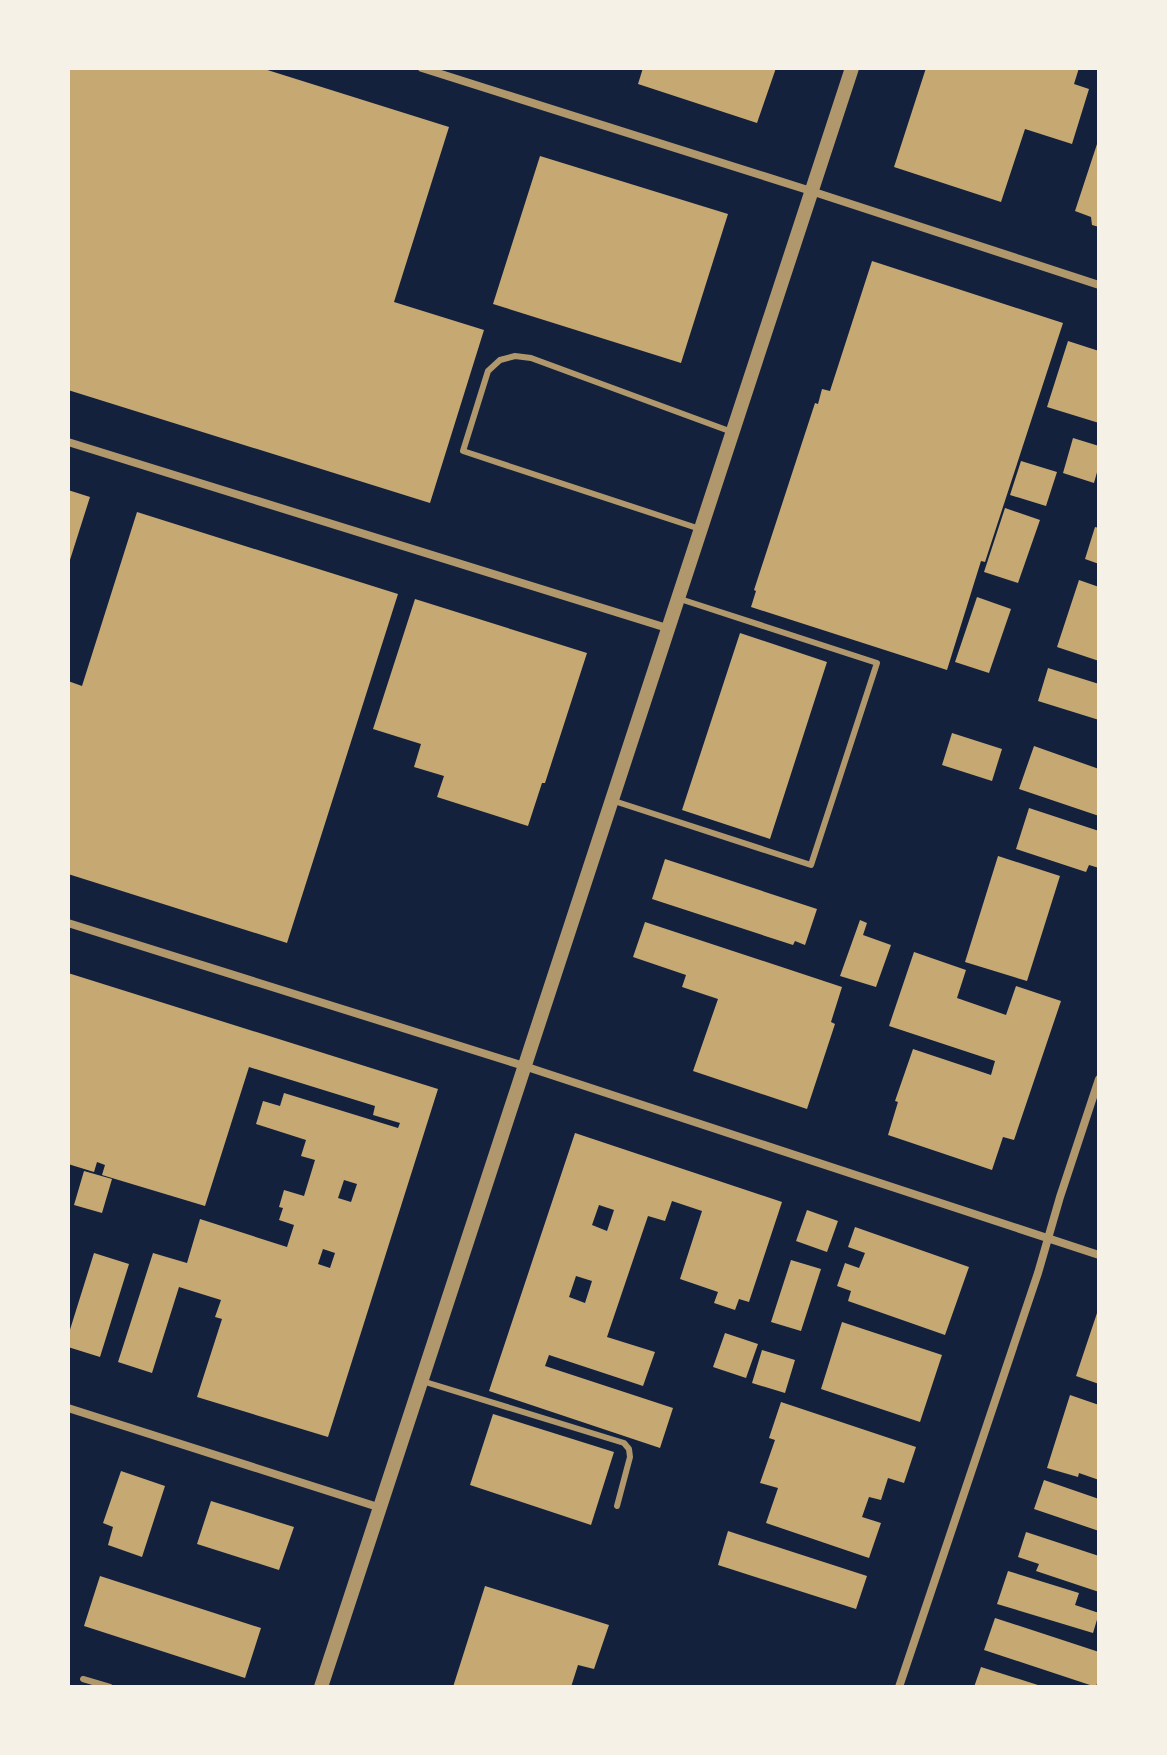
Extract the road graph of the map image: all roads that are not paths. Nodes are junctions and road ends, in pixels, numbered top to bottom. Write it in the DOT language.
graph roads {
  1 [pos="422,68"];
  2 [pos="852,68"];
  3 [pos="811,191"];
  4 [pos="1099,285"];
  5 [pos="732,432"];
  6 [pos="68,442"];
  7 [pos="700,529"];
  8 [pos="677,598"];
  9 [pos="667,628"];
  10 [pos="611,800"];
  11 [pos="68,923"];
  12 [pos="524,1066"];
  13 [pos="1099,1079"];
  14 [pos="1049,1239"];
  15 [pos="1099,1255"];
  16 [pos="422,1381"];
  17 [pos="68,1408"];
  18 [pos="617,1506"];
  19 [pos="381,1508"];
  20 [pos="83,1679"];
  21 [pos="110,1687"];
  22 [pos="321,1687"];
  23 [pos="899,1687"];
  1 -- 3 [label="street"];
  2 -- 3 [label="street"];
  3 -- 4 [label="street"];
  3 -- 5 [label="street"];
  5 -- 7 [label="street"];
  5 -- 7 [label="lane"];
  6 -- 9 [label="street"];
  7 -- 8 [label="street"];
  8 -- 9 [label="street"];
  8 -- 10 [label="lane"];
  9 -- 10 [label="street"];
  10 -- 12 [label="street"];
  11 -- 12 [label="street"];
  12 -- 14 [label="street"];
  12 -- 16 [label="street"];
  13 -- 14 [label="street"];
  14 -- 15 [label="street"];
  14 -- 23 [label="street"];
  16 -- 18 [label="lane"];
  16 -- 19 [label="street"];
  17 -- 19 [label="street"];
  19 -- 22 [label="street"];
  20 -- 21 [label="lane"];
}
